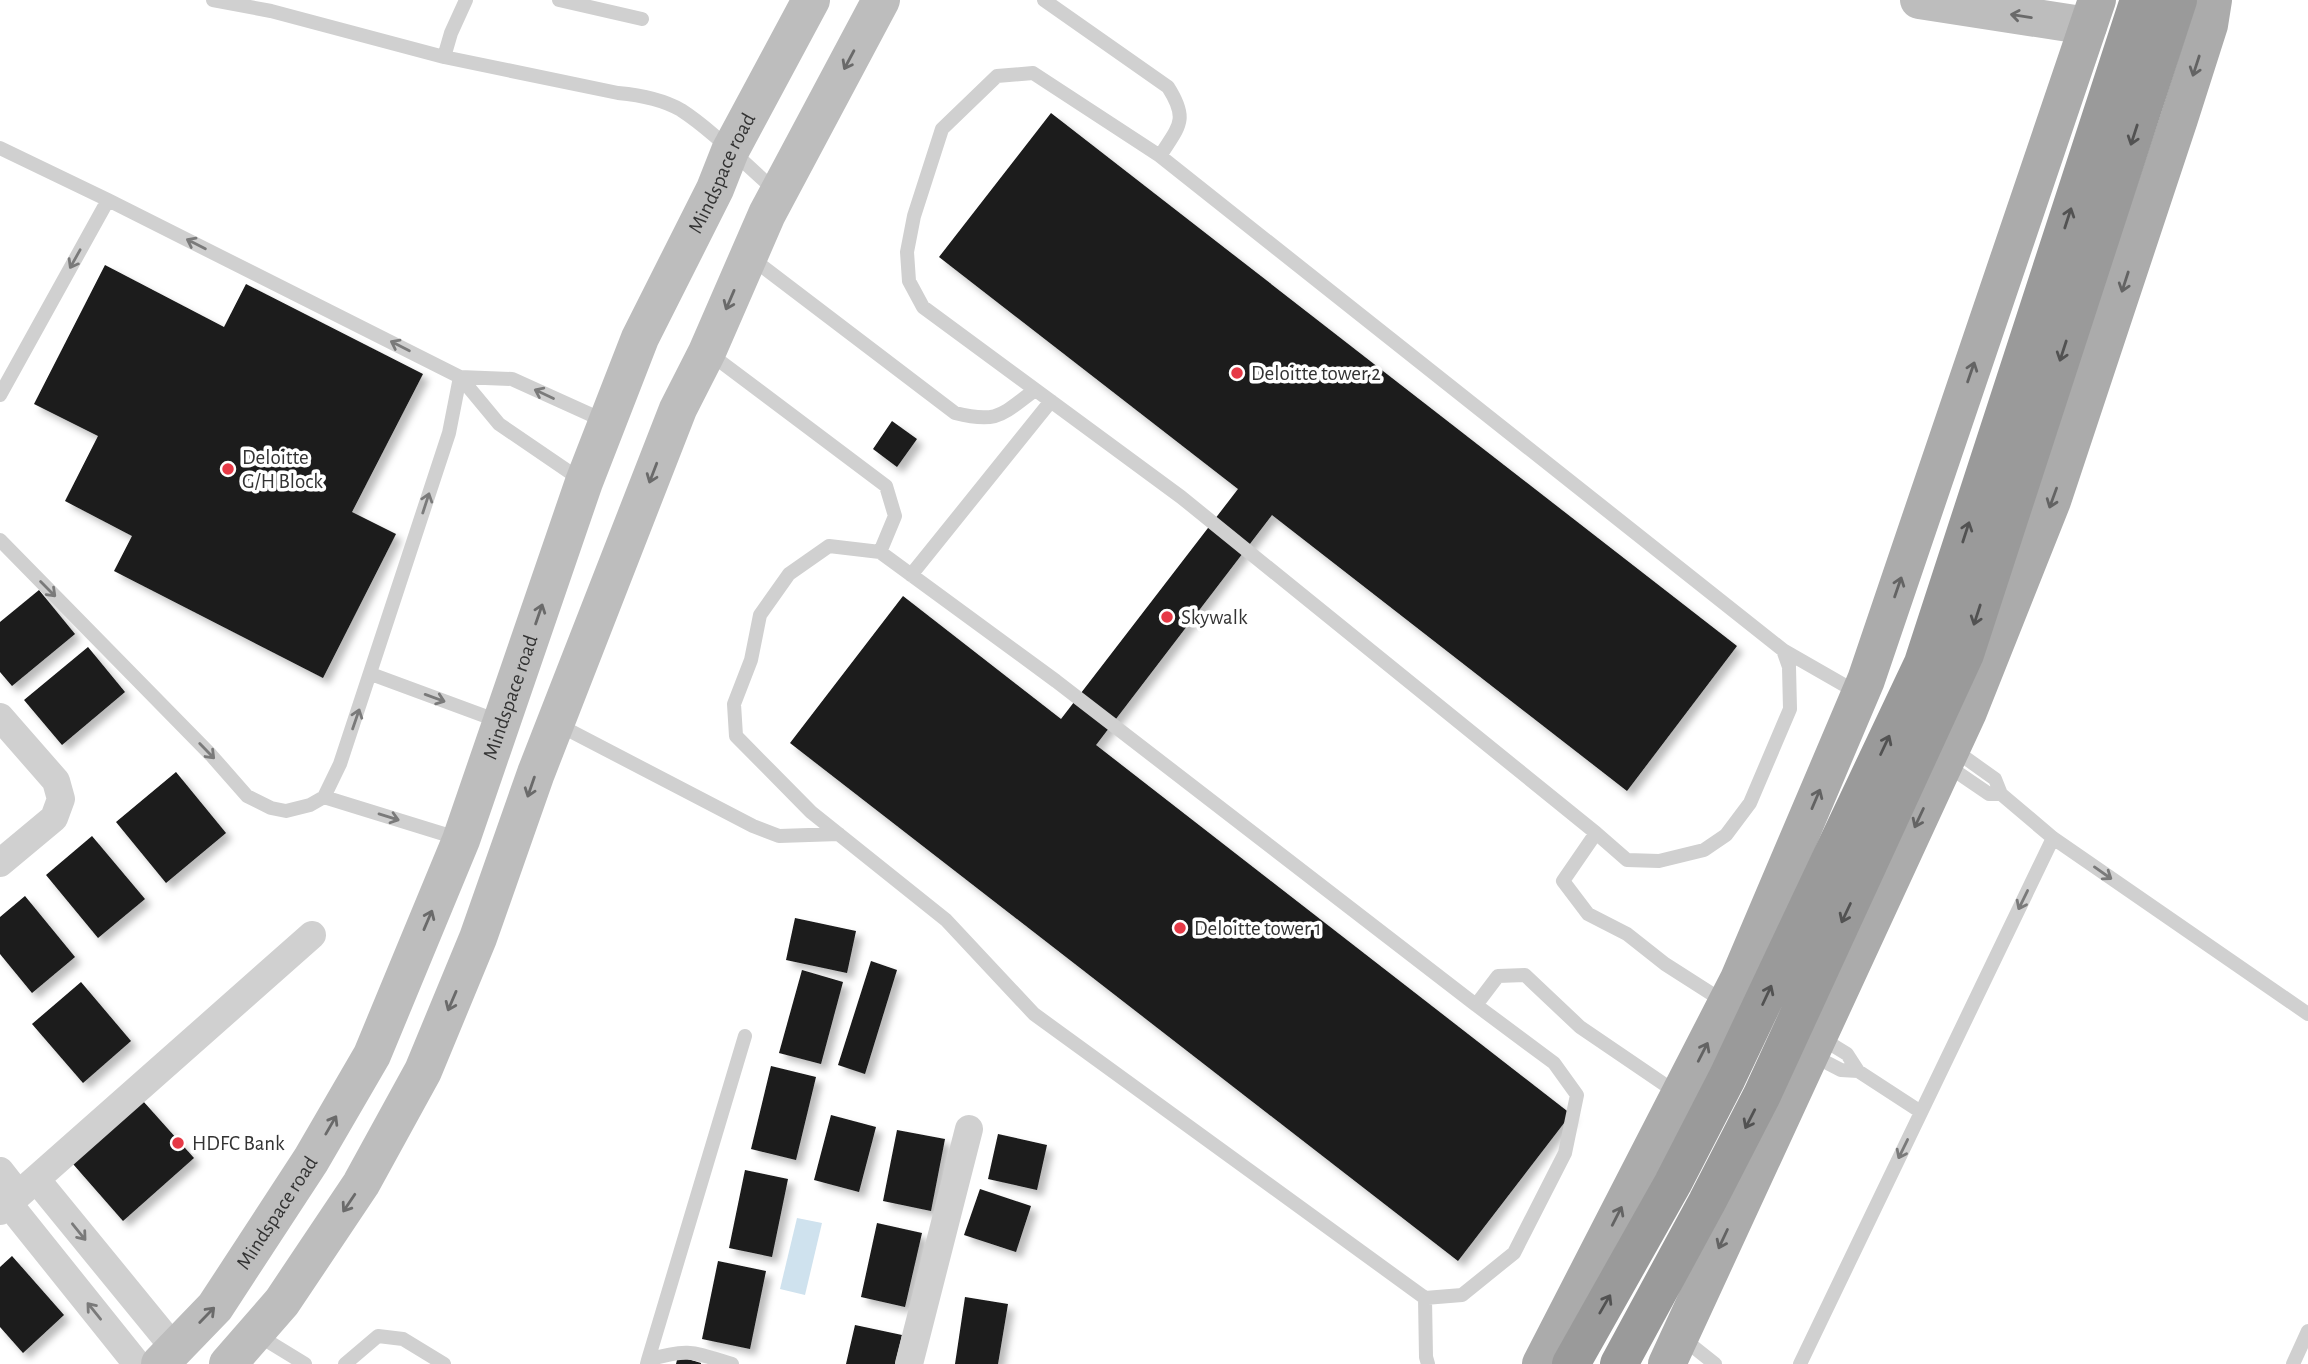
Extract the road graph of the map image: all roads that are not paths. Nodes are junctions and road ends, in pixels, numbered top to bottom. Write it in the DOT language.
graph roads {
  1 [pos="213,0"];
  2 [pos="466,0"];
  3 [pos="559,0"];
  4 [pos="811,0"];
  5 [pos="881,0"];
  6 [pos="1044,0"];
  7 [pos="1919,0"];
  8 [pos="2139,0"];
  9 [pos="2178,0"];
  10 [pos="2213,0"];
  11 [pos="2092,13"];
  12 [pos="642,19"];
  13 [pos="444,57"];
  14 [pos="0,148"];
  15 [pos="730,151"];
  16 [pos="1160,156"];
  17 [pos="778,193"];
  18 [pos="108,200"];
  19 [pos="749,256"];
  20 [pos="708,352"];
  21 [pos="460,377"];
  22 [pos="1035,390"];
  23 [pos="0,395"];
  24 [pos="1051,401"];
  25 [pos="607,422"];
  26 [pos="2004,475"];
  27 [pos="584,482"];
  28 [pos="0,540"];
  29 [pos="880,552"];
  30 [pos="911,575"];
  31 [pos="1783,650"];
  32 [pos="371,674"];
  33 [pos="1860,695"];
  34 [pos="0,717"];
  35 [pos="502,723"];
  36 [pos="556,724"];
  37 [pos="1948,756"];
  38 [pos="324,797"];
  39 [pos="1596,832"];
  40 [pos="839,834"];
  41 [pos="2053,838"];
  42 [pos="461,840"];
  43 [pos="1798,840"];
  44 [pos="0,863"];
  45 [pos="1892,878"];
  46 [pos="1764,920"];
  47 [pos="312,935"];
  48 [pos="1852,963"];
  49 [pos="1727,1004"];
  50 [pos="1476,1005"];
  51 [pos="2308,1014"];
  52 [pos="745,1036"];
  53 [pos="1813,1045"];
  54 [pos="1681,1096"];
  55 [pos="1921,1112"];
  56 [pos="969,1129"];
  57 [pos="0,1171"];
  58 [pos="16,1197"];
  59 [pos="1425,1298"];
  60 [pos="2308,1331"];
  61 [pos="255,1333"];
  62 [pos="1673,1350"];
  63 [pos="167,1356"];
  64 [pos="648,1362"];
  65 [pos="137,1364"];
  66 [pos="228,1364"];
  67 [pos="305,1364"];
  68 [pos="345,1364"];
  69 [pos="444,1364"];
  70 [pos="732,1364"];
  71 [pos="909,1364"];
  72 [pos="1428,1364"];
  73 [pos="1541,1364"];
  74 [pos="1571,1364"];
  75 [pos="1619,1364"];
  76 [pos="1715,1364"];
  77 [pos="1800,1364"];
  78 [pos="2293,1364"];
  1 -- 13 [label="lane"];
  2 -- 13 [label="lane"];
  3 -- 12 [label="lane"];
  4 -- 15 [label="main road, Mindspace road"];
  5 -- 17 [label="main road, one-way"];
  6 -- 16 [label="lane"];
  11 -- 7 [label="main road, one-way"];
  26 -- 8 [label="highway, one-way"];
  9 -- 26 [label="highway, one-way"];
  10 -- 37 [label="main road, one-way"];
  33 -- 11 [label="main road, one-way"];
  13 -- 15 [label="lane"];
  14 -- 18 [label="lane"];
  15 -- 17 [label="lane"];
  15 -- 25 [label="main road, Mindspace road"];
  16 -- 22 [label="lane"];
  16 -- 31 [label="lane"];
  17 -- 19 [label="main road"];
  21 -- 18 [label="lane, one-way"];
  18 -- 23 [label="lane, one-way"];
  19 -- 20 [label="main road, one-way"];
  19 -- 22 [label="lane"];
  20 -- 29 [label="lane"];
  20 -- 36 [label="main road, one-way"];
  25 -- 21 [label="lane, one-way"];
  21 -- 27 [label="lane"];
  32 -- 21 [label="lane, one-way"];
  22 -- 24 [label="lane"];
  24 -- 30 [label="lane"];
  24 -- 39 [label="lane"];
  25 -- 27 [label="main road, Mindspace road"];
  74 -- 26 [label="highway, one-way"];
  26 -- 75 [label="highway, one-way"];
  35 -- 27 [label="main road, Mindspace road, one-way"];
  28 -- 38 [label="lane, one-way"];
  29 -- 30 [label="lane"];
  29 -- 40 [label="lane"];
  30 -- 50 [label="lane"];
  31 -- 33 [label="lane"];
  31 -- 39 [label="lane"];
  32 -- 35 [label="lane, one-way"];
  38 -- 32 [label="lane, one-way"];
  43 -- 33 [label="main road, one-way"];
  34 -- 44 [label="street"];
  35 -- 42 [label="main road, Mindspace road"];
  36 -- 40 [label="lane"];
  36 -- 61 [label="main road, one-way"];
  37 -- 41 [label="lane"];
  37 -- 45 [label="main road, one-way"];
  38 -- 42 [label="lane, one-way"];
  39 -- 49 [label="lane"];
  40 -- 59 [label="lane"];
  41 -- 51 [label="lane, one-way"];
  41 -- 55 [label="lane, one-way"];
  63 -- 42 [label="main road, Mindspace road, one-way"];
  43 -- 45 [label="main road"];
  43 -- 46 [label="main road"];
  45 -- 48 [label="main road"];
  46 -- 48 [label="main road"];
  46 -- 49 [label="main road"];
  47 -- 58 [label="street"];
  48 -- 53 [label="main road"];
  54 -- 49 [label="main road, one-way"];
  50 -- 54 [label="lane"];
  50 -- 59 [label="lane"];
  52 -- 64 [label="lane"];
  53 -- 55 [label="lane"];
  53 -- 62 [label="main road, one-way"];
  73 -- 54 [label="main road, one-way"];
  55 -- 77 [label="lane, one-way"];
  56 -- 71 [label="street"];
  57 -- 58 [label="street"];
  58 -- 63 [label="street, one-way"];
  65 -- 58 [label="street, one-way"];
  59 -- 72 [label="lane"];
  60 -- 78 [label="lane"];
  61 -- 66 [label="main road"];
  61 -- 67 [label="lane"];
  62 -- 76 [label="lane"];
  64 -- 70 [label="lane"];
  68 -- 69 [label="lane"];
}
